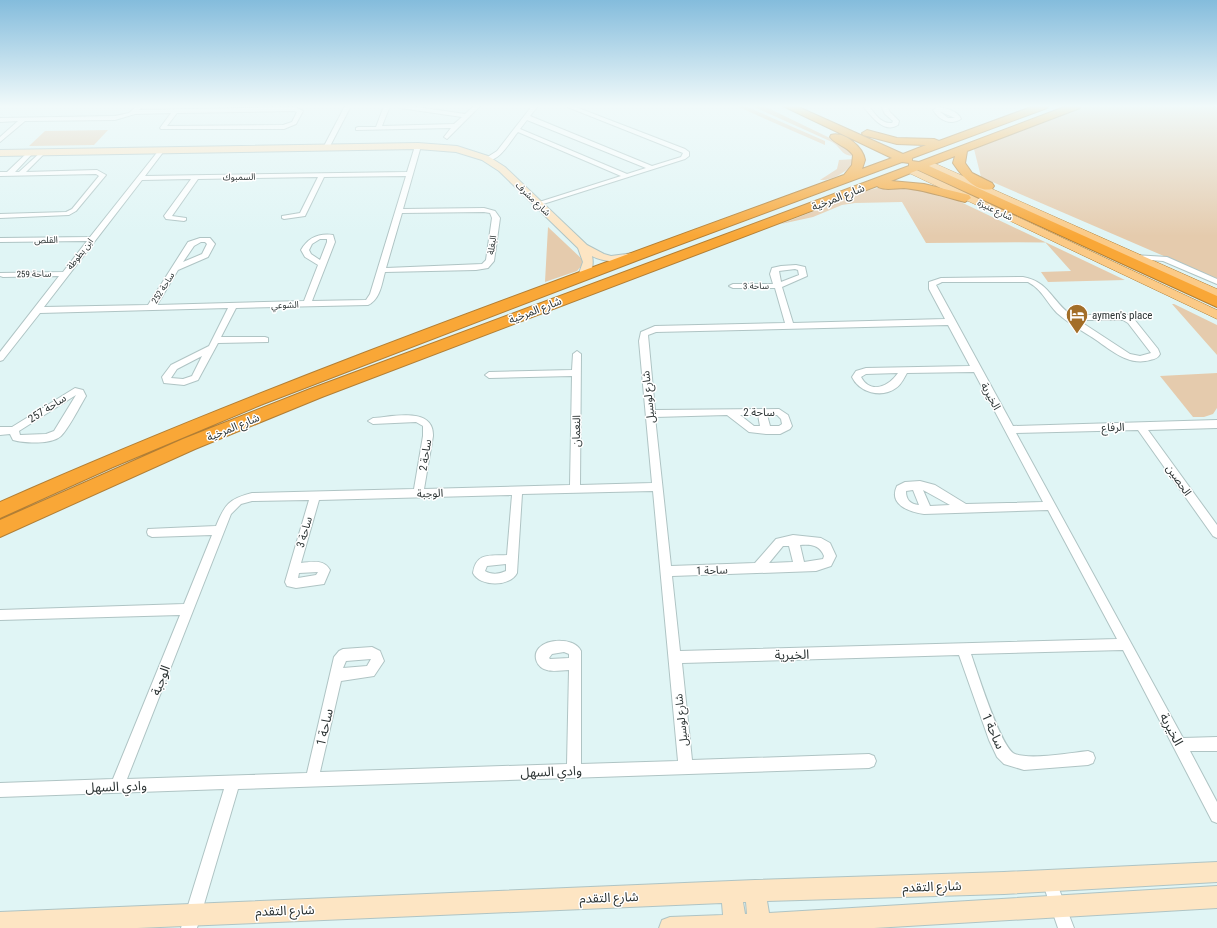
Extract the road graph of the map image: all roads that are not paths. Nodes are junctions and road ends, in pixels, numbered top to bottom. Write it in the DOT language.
graph roads {
  1 [pos="254,149"];
  2 [pos="417,149"];
  3 [pos="457,149"];
  4 [pos="500,149"];
  5 [pos="563,149"];
  6 [pos="606,149"];
  7 [pos="681,149"];
  8 [pos="854,149"];
  9 [pos="878,149"];
  10 [pos="881,149"];
  11 [pos="889,149"];
  12 [pos="933,149"];
  13 [pos="944,149"];
  14 [pos="962,150"];
  15 [pos="160,151"];
  16 [pos="0,153"];
  17 [pos="30,153"];
  18 [pos="42,153"];
  19 [pos="484,158"];
  20 [pos="910,162"];
  21 [pos="652,168"];
  22 [pos="21,173"];
  23 [pos="0,174"];
  24 [pos="9,174"];
  25 [pos="410,174"];
  26 [pos="322,175"];
  27 [pos="627,176"];
  28 [pos="196,177"];
  29 [pos="140,178"];
  30 [pos="853,184"];
  31 [pos="1003,197"];
  32 [pos="972,199"];
  33 [pos="538,204"];
  34 [pos="399,211"];
  35 [pos="0,216"];
  36 [pos="284,218"];
  37 [pos="184,219"];
  38 [pos="93,239"];
  39 [pos="0,240"];
  40 [pos="583,247"];
  41 [pos="636,256"];
  42 [pos="1137,257"];
  43 [pos="322,264"];
  44 [pos="175,268"];
  45 [pos="381,270"];
  46 [pos="65,274"];
  47 [pos="1,275"];
  48 [pos="583,276"];
  49 [pos="614,280"];
  50 [pos="1217,282"];
  51 [pos="733,286"];
  52 [pos="1217,293"];
  53 [pos="1217,302"];
  54 [pos="307,304"];
  55 [pos="233,306"];
  56 [pos="151,307"];
  57 [pos="37,310"];
  58 [pos="1217,315"];
  59 [pos="1069,318"];
  60 [pos="951,322"];
  61 [pos="790,326"];
  62 [pos="265,340"];
  63 [pos="213,344"];
  64 [pos="577,354"];
  65 [pos="0,358"];
  66 [pos="976,369"];
  67 [pos="905,370"];
  68 [pos="870,371"];
  69 [pos="577,374"];
  70 [pos="489,375"];
  71 [pos="877,389"];
  72 [pos="729,412"];
  73 [pos="762,412"];
  74 [pos="650,414"];
  75 [pos="373,421"];
  76 [pos="1217,424"];
  77 [pos="1140,426"];
  78 [pos="14,430"];
  79 [pos="766,430"];
  80 [pos="1010,430"];
  81 [pos="0,431"];
  82 [pos="916,486"];
  83 [pos="657,487"];
  84 [pos="575,489"];
  85 [pos="517,491"];
  86 [pos="418,494"];
  87 [pos="315,496"];
  88 [pos="1051,506"];
  89 [pos="964,508"];
  90 [pos="0,510"];
  91 [pos="926,510"];
  92 [pos="0,529"];
  93 [pos="220,530"];
  94 [pos="152,532"];
  95 [pos="1217,533"];
  96 [pos="793,540"];
  97 [pos="512,559"];
  98 [pos="800,566"];
  99 [pos="294,568"];
  100 [pos="758,568"];
  101 [pos="666,571"];
  102 [pos="187,609"];
  103 [pos="0,615"];
  104 [pos="1126,644"];
  105 [pos="963,650"];
  106 [pos="674,657"];
  107 [pos="574,664"];
  108 [pos="336,675"];
  109 [pos="1217,744"];
  110 [pos="1180,745"];
  111 [pos="1088,758"];
  112 [pos="869,761"];
  113 [pos="686,768"];
  114 [pos="574,770"];
  115 [pos="312,779"];
  116 [pos="232,782"];
  117 [pos="118,785"];
  118 [pos="0,790"];
  119 [pos="1217,816"];
  120 [pos="1217,872"];
  121 [pos="1049,881"];
  122 [pos="755,891"];
  123 [pos="731,892"];
  124 [pos="1217,898"];
  125 [pos="1058,907"];
  126 [pos="191,921"];
  127 [pos="0,923"];
  128 [pos="760,926"];
  129 [pos="736,927"];
  130 [pos="670,928"];
  131 [pos="1066,928"];
  1 -- 15 [label="street, شارع مشرف"];
  2 -- 25 [label="street, الشوعي"];
  3 -- 19 [label="street, شارع مشرف"];
  4 -- 19 [label="street"];
  5 -- 27 [label="street"];
  6 -- 21 [label="street"];
  7 -- 21 [label="street"];
  8 -- 30 [label="highway"];
  9 -- 20 [label="highway, شارع عنيزة"];
  10 -- 20 [label="highway"];
  11 -- 20 [label="highway, شارع عنيزة"];
  12 -- 20 [label="highway, شارع المرخية"];
  13 -- 20 [label="highway"];
  14 -- 20 [label="highway, شارع المرخية"];
  14 -- 31 [label="highway"];
  15 -- 18 [label="street, شارع مشرف"];
  15 -- 29 [label="street, ابن بطوطة"];
  16 -- 17 [label="street, شارع مشرف"];
  17 -- 18 [label="street, شارع مشرف"];
  17 -- 24 [label="street"];
  18 -- 22 [label="street"];
  19 -- 33 [label="street, شارع مشرف"];
  20 -- 30 [label="highway, شارع المرخية"];
  20 -- 30 [label="highway, شارع المرخية"];
  20 -- 31 [label="main road, شارع عنيزة"];
  20 -- 32 [label="main road, شارع عنيزة"];
  20 -- 49 [label="highway"];
  20 -- 53 [label="highway"];
  21 -- 27 [label="street"];
  22 -- 24 [label="street"];
  22 -- 35 [label="street"];
  23 -- 24 [label="street"];
  25 -- 26 [label="street, السمبوك"];
  25 -- 34 [label="street, الشوعي"];
  26 -- 28 [label="street, السمبوك"];
  26 -- 36 [label="street"];
  27 -- 33 [label="street"];
  28 -- 29 [label="street, السمبوك"];
  28 -- 37 [label="street"];
  29 -- 38 [label="street, ابن بطوطة"];
  30 -- 32 [label="highway"];
  30 -- 41 [label="highway, شارع المرخية"];
  30 -- 49 [label="highway, شارع المرخية"];
  31 -- 42 [label="main road, شارع عنيزة"];
  32 -- 58 [label="main road, شارع عنيزة"];
  33 -- 40 [label="street, شارع مشرف"];
  34 -- 45 [label="street, الشوعي"];
  34 -- 45 [label="street, البغلة"];
  38 -- 39 [label="street, القلص"];
  38 -- 46 [label="street, ابن بطوطة"];
  40 -- 41 [label="street, شارع مشرف"];
  40 -- 48 [label="street"];
  41 -- 48 [label="highway, شارع المرخية"];
  42 -- 50 [label="street, شارع عنيزة"];
  42 -- 52 [label="main road, شارع عنيزة"];
  43 -- 54 [label="street"];
  44 -- 44 [label="street, ساحة 252"];
  44 -- 56 [label="street, ساحة 252"];
  45 -- 54 [label="street, الشوعي"];
  46 -- 47 [label="street, ساحة 259"];
  46 -- 57 [label="street, ابن بطوطة"];
  48 -- 90 [label="highway, شارع المرخية"];
  49 -- 92 [label="highway, شارع المرخية"];
  51 -- 61 [label="street, ساحة 3"];
  54 -- 55 [label="street, الشوعي"];
  55 -- 56 [label="street, الشوعي"];
  55 -- 63 [label="street"];
  56 -- 57 [label="street, الشوعي"];
  57 -- 65 [label="street, ابن بطوطة"];
  59 -- 59 [label="street, الخيرية"];
  59 -- 60 [label="street, الخيرية"];
  60 -- 61 [label="street, شارع لوسيل"];
  60 -- 66 [label="street, الخيرية"];
  61 -- 74 [label="street, شارع لوسيل"];
  62 -- 63 [label="street"];
  63 -- 63 [label="street"];
  64 -- 69 [label="street, النعمان"];
  66 -- 67 [label="street"];
  66 -- 80 [label="street, الخيرية"];
  67 -- 68 [label="street"];
  67 -- 71 [label="street"];
  68 -- 71 [label="street"];
  68 -- 71 [label="street"];
  69 -- 70 [label="street"];
  69 -- 84 [label="street, النعمان"];
  72 -- 73 [label="street, ساحة 2"];
  72 -- 74 [label="street, ساحة 2"];
  72 -- 79 [label="street, ساحة 2"];
  73 -- 79 [label="street"];
  73 -- 79 [label="street, ساحة 2"];
  74 -- 83 [label="street, شارع لوسيل"];
  75 -- 86 [label="street, ساحة 2"];
  76 -- 77 [label="street, الرفاع"];
  77 -- 80 [label="street, الرفاع"];
  77 -- 95 [label="street, الحصين"];
  78 -- 78 [label="street, ساحة 257"];
  78 -- 81 [label="street, ساحة 257"];
  80 -- 88 [label="street, الخيرية"];
  82 -- 89 [label="street"];
  82 -- 91 [label="street"];
  82 -- 91 [label="street"];
  83 -- 84 [label="street, الوجبة"];
  83 -- 101 [label="street, شارع لوسيل"];
  84 -- 85 [label="street, الوجبة"];
  85 -- 86 [label="street, الوجبة"];
  85 -- 97 [label="street"];
  86 -- 87 [label="street, الوجبة"];
  87 -- 93 [label="street, الوجبة"];
  87 -- 99 [label="street, ساحة 3"];
  88 -- 89 [label="street"];
  88 -- 104 [label="street, الخيرية"];
  89 -- 91 [label="street"];
  93 -- 94 [label="street"];
  93 -- 102 [label="street, الوجبة"];
  96 -- 98 [label="street"];
  96 -- 98 [label="street, ساحة 1"];
  96 -- 100 [label="street, ساحة 1"];
  98 -- 100 [label="street, ساحة 1"];
  100 -- 101 [label="street, ساحة 1"];
  101 -- 106 [label="street, شارع لوسيل"];
  102 -- 103 [label="street"];
  102 -- 117 [label="street, الوجبة"];
  104 -- 105 [label="street, الخيرية"];
  104 -- 110 [label="street, الخيرية"];
  105 -- 106 [label="street, الخيرية"];
  105 -- 111 [label="street, ساحة 1"];
  106 -- 113 [label="street, شارع لوسيل"];
  107 -- 114 [label="street"];
  108 -- 115 [label="street, ساحة 1"];
  109 -- 110 [label="street"];
  110 -- 119 [label="street, الخيرية"];
  112 -- 113 [label="street, وادي السهل"];
  113 -- 114 [label="street, وادي السهل"];
  114 -- 115 [label="street, وادي السهل"];
  115 -- 116 [label="street, وادي السهل"];
  116 -- 117 [label="street, وادي السهل"];
  116 -- 126 [label="street"];
  117 -- 118 [label="street, وادي السهل"];
  120 -- 121 [label="street, شارع التقدم"];
  121 -- 122 [label="street, شارع التقدم"];
  121 -- 125 [label="street"];
  122 -- 123 [label="street, شارع التقدم"];
  122 -- 128 [label="street"];
  123 -- 126 [label="street, شارع التقدم"];
  123 -- 129 [label="street"];
  124 -- 125 [label="street"];
  125 -- 128 [label="street"];
  125 -- 131 [label="street"];
  126 -- 127 [label="street, شارع التقدم"];
  128 -- 129 [label="street"];
  129 -- 130 [label="street"];
}
